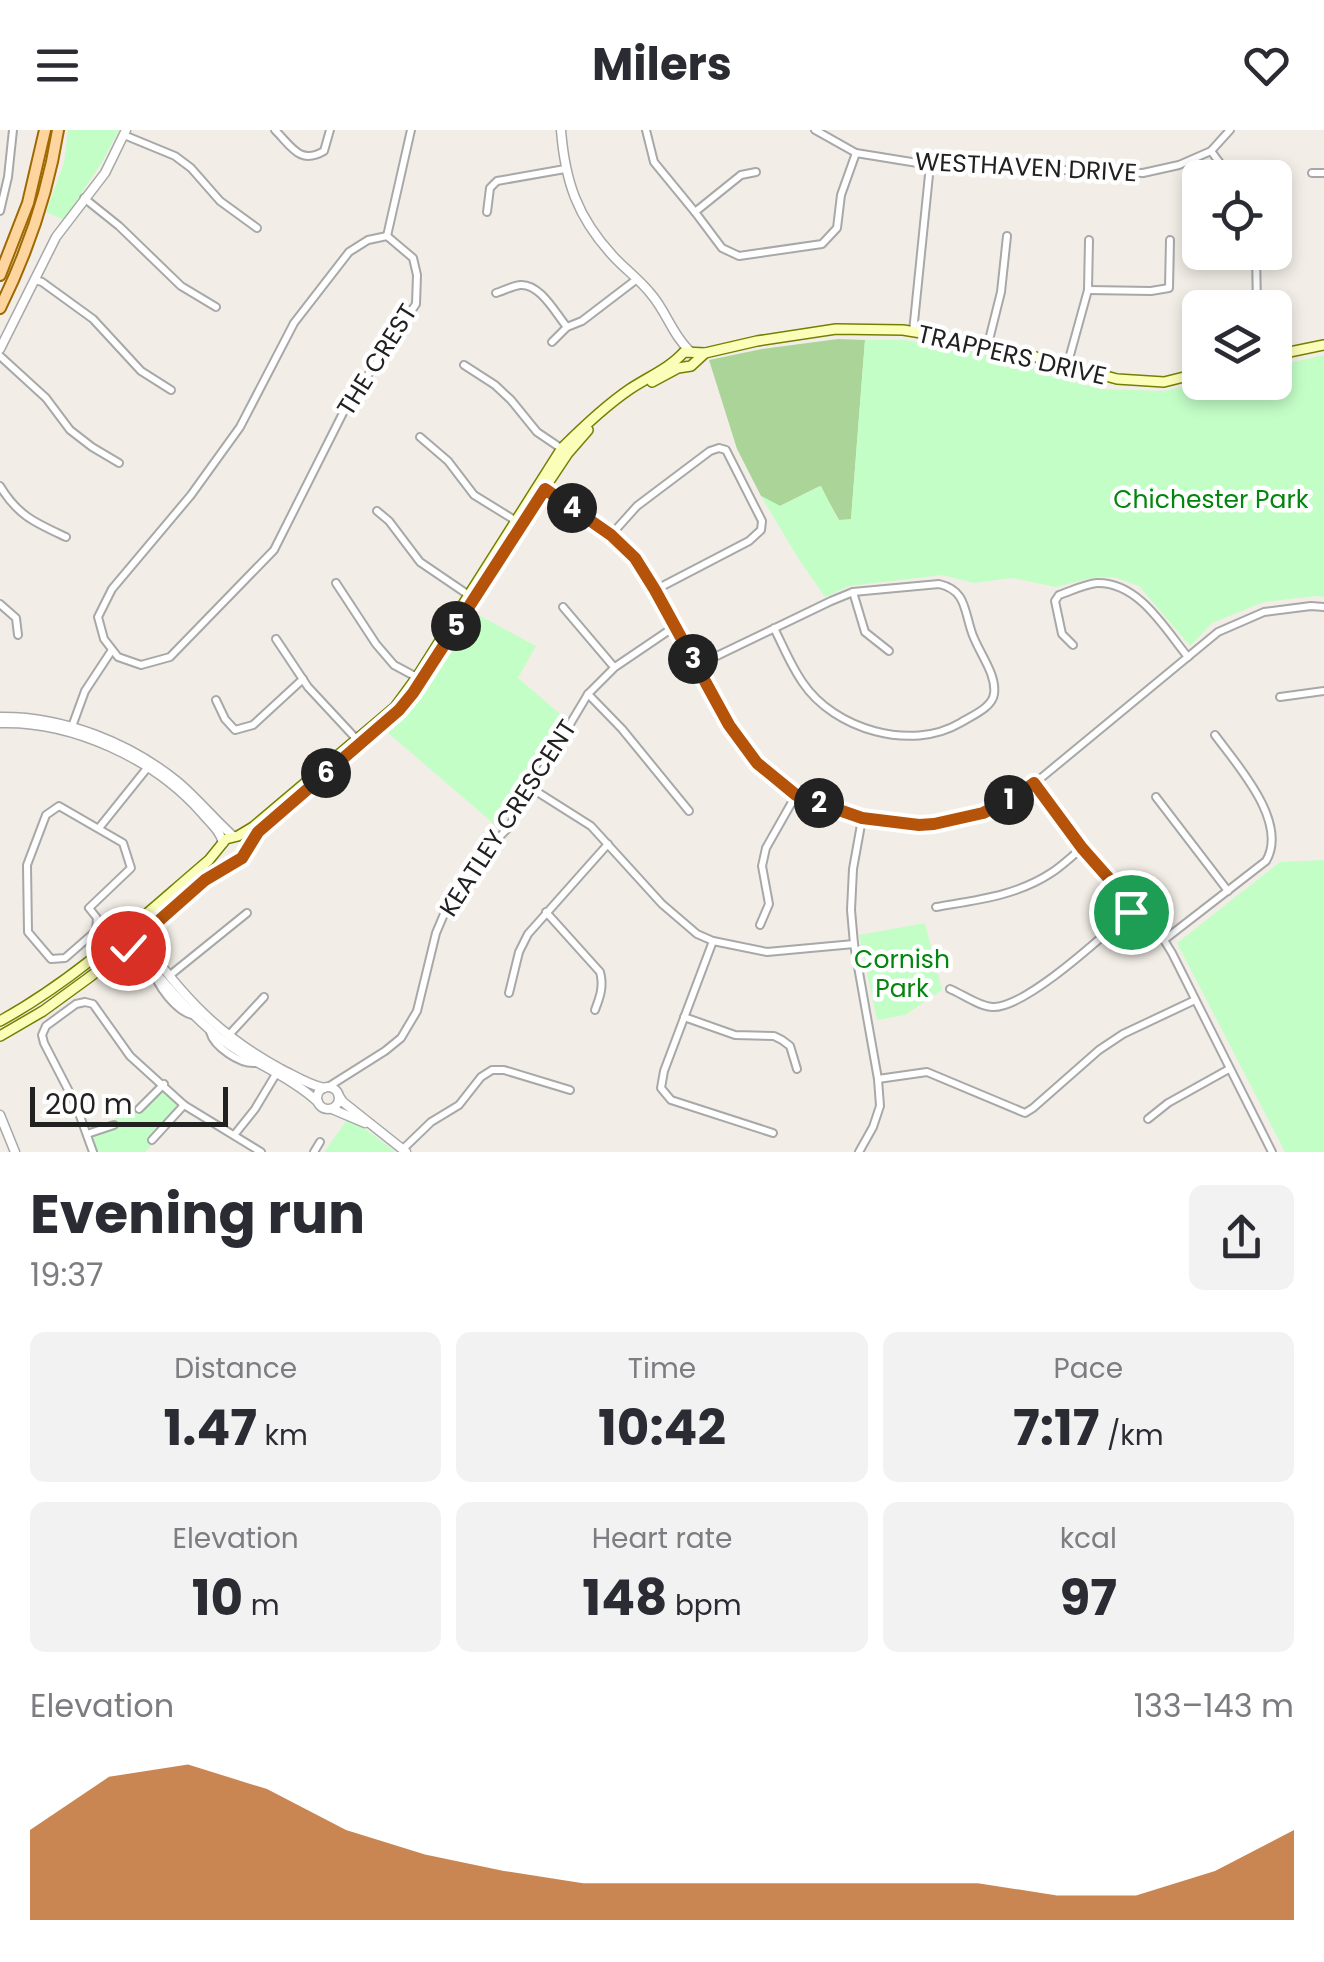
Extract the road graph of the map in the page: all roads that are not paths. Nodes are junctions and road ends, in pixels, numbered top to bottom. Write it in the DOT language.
graph roads {
  1 [pos="13,130"];
  2 [pos="45,130"];
  3 [pos="58,130"];
  4 [pos="275,130"];
  5 [pos="330,130"];
  6 [pos="411,130"];
  7 [pos="561,130"];
  8 [pos="646,130"];
  9 [pos="815,130"];
  10 [pos="1230,130"];
  11 [pos="125,132"];
  12 [pos="1211,151"];
  13 [pos="856,153"];
  14 [pos="1218,160"];
  15 [pos="930,166"];
  16 [pos="565,169"];
  17 [pos="756,172"];
  18 [pos="1312,173"];
  19 [pos="1324,173"];
  20 [pos="2,178"];
  21 [pos="84,198"];
  22 [pos="2,200"];
  23 [pos="0,211"];
  24 [pos="487,212"];
  25 [pos="695,212"];
  26 [pos="257,228"];
  27 [pos="387,236"];
  28 [pos="1007,236"];
  29 [pos="1090,240"];
  30 [pos="1170,240"];
  31 [pos="0,275"];
  32 [pos="637,279"];
  33 [pos="35,280"];
  34 [pos="1088,290"];
  35 [pos="496,293"];
  36 [pos="216,307"];
  37 [pos="0,308"];
  38 [pos="567,327"];
  39 [pos="913,332"];
  40 [pos="552,342"];
  41 [pos="988,344"];
  42 [pos="1324,346"];
  43 [pos="0,352"];
  44 [pos="1292,352"];
  45 [pos="689,355"];
  46 [pos="464,365"];
  47 [pos="1066,367"];
  48 [pos="1182,378"];
  49 [pos="171,390"];
  50 [pos="420,437"];
  51 [pos="565,451"];
  52 [pos="119,463"];
  53 [pos="0,486"];
  54 [pos="542,487"];
  55 [pos="377,511"];
  56 [pos="519,523"];
  57 [pos="611,535"];
  58 [pos="66,537"];
  59 [pos="336,583"];
  60 [pos="655,590"];
  61 [pos="854,592"];
  62 [pos="471,596"];
  63 [pos="0,604"];
  64 [pos="563,607"];
  65 [pos="1324,607"];
  66 [pos="674,627"];
  67 [pos="774,628"];
  68 [pos="18,634"];
  69 [pos="276,639"];
  70 [pos="1073,644"];
  71 [pos="112,650"];
  72 [pos="889,651"];
  73 [pos="1188,657"];
  74 [pos="696,666"];
  75 [pos="614,667"];
  76 [pos="419,678"];
  77 [pos="303,679"];
  78 [pos="1324,691"];
  79 [pos="588,694"];
  80 [pos="1280,697"];
  81 [pos="216,700"];
  82 [pos="0,720"];
  83 [pos="70,729"];
  84 [pos="1215,735"];
  85 [pos="359,742"];
  86 [pos="149,766"];
  87 [pos="1034,783"];
  88 [pos="531,788"];
  89 [pos="796,795"];
  90 [pos="1156,797"];
  91 [pos="689,810"];
  92 [pos="862,818"];
  93 [pos="99,828"];
  94 [pos="236,836"];
  95 [pos="222,844"];
  96 [pos="608,844"];
  97 [pos="1082,848"];
  98 [pos="246,850"];
  99 [pos="235,860"];
  100 [pos="1228,891"];
  101 [pos="936,908"];
  102 [pos="1135,908"];
  103 [pos="546,912"];
  104 [pos="247,914"];
  105 [pos="760,925"];
  106 [pos="127,929"];
  107 [pos="135,940"];
  108 [pos="1164,940"];
  109 [pos="712,941"];
  110 [pos="854,944"];
  111 [pos="151,965"];
  112 [pos="167,978"];
  113 [pos="950,988"];
  114 [pos="509,993"];
  115 [pos="264,998"];
  116 [pos="1195,1000"];
  117 [pos="595,1010"];
  118 [pos="196,1016"];
  119 [pos="684,1016"];
  120 [pos="0,1022"];
  121 [pos="210,1030"];
  122 [pos="0,1036"];
  123 [pos="226,1038"];
  124 [pos="256,1063"];
  125 [pos="797,1068"];
  126 [pos="1229,1069"];
  127 [pos="279,1071"];
  128 [pos="344,1076"];
  129 [pos="878,1079"];
  130 [pos="164,1084"];
  131 [pos="326,1088"];
  132 [pos="570,1090"];
  133 [pos="338,1095"];
  134 [pos="318,1102"];
  135 [pos="184,1106"];
  136 [pos="139,1109"];
  137 [pos="331,1109"];
  138 [pos="0,1115"];
  139 [pos="1148,1119"];
  140 [pos="0,1125"];
  141 [pos="114,1125"];
  142 [pos="382,1132"];
  143 [pos="774,1133"];
  144 [pos="86,1134"];
  145 [pos="235,1134"];
  146 [pos="152,1140"];
  147 [pos="320,1142"];
  148 [pos="405,1150"];
  149 [pos="13,1152"];
  150 [pos="94,1152"];
  151 [pos="261,1152"];
  152 [pos="314,1152"];
  153 [pos="859,1152"];
  154 [pos="1272,1152"];
  1 -- 20 [label="street"];
  2 -- 31 [label="main road"];
  3 -- 37 [label="main road"];
  4 -- 5 [label="street"];
  6 -- 27 [label="street"];
  7 -- 16 [label="street"];
  8 -- 25 [label="street"];
  9 -- 13 [label="street, WESTHAVEN DRIVE"];
  10 -- 12 [label="street, WESTHAVEN DRIVE"];
  11 -- 21 [label="street"];
  11 -- 26 [label="street"];
  12 -- 14 [label="street"];
  12 -- 15 [label="street, WESTHAVEN DRIVE"];
  13 -- 15 [label="street, WESTHAVEN DRIVE"];
  13 -- 25 [label="street"];
  15 -- 39 [label="street"];
  16 -- 24 [label="street"];
  16 -- 32 [label="street"];
  17 -- 25 [label="street"];
  18 -- 19 [label="street"];
  20 -- 22 [label="street"];
  21 -- 33 [label="street"];
  21 -- 36 [label="street"];
  22 -- 23 [label="street"];
  27 -- 71 [label="street"];
  27 -- 71 [label="street, THE CREST"];
  28 -- 41 [label="street"];
  29 -- 34 [label="street"];
  30 -- 34 [label="street"];
  32 -- 38 [label="street"];
  32 -- 45 [label="street"];
  33 -- 43 [label="street"];
  33 -- 49 [label="street"];
  34 -- 47 [label="street"];
  35 -- 38 [label="street"];
  38 -- 40 [label="street"];
  39 -- 41 [label="main road, TRAPPERS DRIVE"];
  39 -- 45 [label="main road, TRAPPERS DRIVE"];
  41 -- 47 [label="main road, TRAPPERS DRIVE"];
  42 -- 44 [label="main road"];
  43 -- 52 [label="street"];
  45 -- 51 [label="main road, TRAPPERS DRIVE"];
  46 -- 51 [label="street"];
  47 -- 48 [label="main road, TRAPPERS DRIVE"];
  50 -- 56 [label="street"];
  51 -- 54 [label="main road, TRAPPERS DRIVE"];
  53 -- 58 [label="street"];
  54 -- 56 [label="main road, TRAPPERS DRIVE"];
  54 -- 57 [label="street"];
  55 -- 62 [label="street"];
  56 -- 62 [label="main road, TRAPPERS DRIVE"];
  57 -- 60 [label="street"];
  57 -- 60 [label="street"];
  59 -- 76 [label="street"];
  60 -- 66 [label="street"];
  61 -- 67 [label="street"];
  61 -- 67 [label="street"];
  61 -- 72 [label="street"];
  62 -- 76 [label="main road, TRAPPERS DRIVE"];
  63 -- 68 [label="street"];
  64 -- 75 [label="street"];
  65 -- 73 [label="street"];
  66 -- 74 [label="street"];
  66 -- 75 [label="street, KEATLEY CRESCENT"];
  67 -- 74 [label="street"];
  69 -- 77 [label="street"];
  70 -- 73 [label="street"];
  71 -- 83 [label="street"];
  73 -- 87 [label="street"];
  74 -- 89 [label="street"];
  75 -- 79 [label="street, KEATLEY CRESCENT"];
  76 -- 85 [label="main road, TRAPPERS DRIVE"];
  77 -- 81 [label="street"];
  77 -- 85 [label="street"];
  78 -- 80 [label="street"];
  79 -- 88 [label="street, KEATLEY CRESCENT"];
  79 -- 91 [label="street"];
  82 -- 83 [label="street"];
  83 -- 86 [label="street"];
  84 -- 100 [label="street"];
  85 -- 94 [label="main road, TRAPPERS DRIVE"];
  85 -- 98 [label="main road, TRAPPERS DRIVE"];
  86 -- 93 [label="street"];
  86 -- 94 [label="street"];
  86 -- 95 [label="street"];
  87 -- 92 [label="street"];
  87 -- 97 [label="street"];
  88 -- 96 [label="street"];
  88 -- 128 [label="street, KEATLEY CRESCENT"];
  89 -- 92 [label="street"];
  89 -- 105 [label="street"];
  90 -- 100 [label="street"];
  92 -- 110 [label="street"];
  93 -- 93 [label="street"];
  94 -- 95 [label="main road"];
  94 -- 98 [label="main road"];
  95 -- 99 [label="main road"];
  95 -- 106 [label="main road"];
  96 -- 103 [label="street"];
  96 -- 109 [label="street"];
  97 -- 101 [label="street"];
  97 -- 102 [label="street"];
  98 -- 99 [label="main road"];
  99 -- 107 [label="main road"];
  100 -- 108 [label="street"];
  102 -- 108 [label="street"];
  102 -- 113 [label="street"];
  103 -- 114 [label="street"];
  103 -- 117 [label="street"];
  104 -- 112 [label="street"];
  106 -- 107 [label="street"];
  106 -- 120 [label="main road"];
  107 -- 111 [label="street"];
  107 -- 112 [label="street"];
  107 -- 122 [label="main road"];
  108 -- 116 [label="street"];
  109 -- 110 [label="street"];
  109 -- 119 [label="street"];
  110 -- 129 [label="street"];
  111 -- 112 [label="street"];
  111 -- 118 [label="street"];
  112 -- 118 [label="street"];
  112 -- 123 [label="street"];
  115 -- 123 [label="street"];
  116 -- 126 [label="street"];
  116 -- 129 [label="street"];
  118 -- 121 [label="street"];
  119 -- 125 [label="street"];
  119 -- 143 [label="street"];
  121 -- 123 [label="street"];
  121 -- 124 [label="street"];
  123 -- 124 [label="street"];
  123 -- 127 [label="street"];
  124 -- 127 [label="street"];
  126 -- 139 [label="street"];
  126 -- 154 [label="street"];
  127 -- 131 [label="street"];
  127 -- 134 [label="street"];
  127 -- 145 [label="street"];
  128 -- 131 [label="street, KEATLEY CRESCENT"];
  128 -- 133 [label="street"];
  129 -- 153 [label="street"];
  130 -- 135 [label="street"];
  130 -- 136 [label="street"];
  130 -- 144 [label="street"];
  131 -- 133 [label="street"];
  131 -- 134 [label="street"];
  132 -- 148 [label="street"];
  133 -- 137 [label="street"];
  133 -- 142 [label="street"];
  134 -- 137 [label="street"];
  135 -- 145 [label="street"];
  135 -- 146 [label="street"];
  137 -- 142 [label="street"];
  138 -- 149 [label="street"];
  140 -- 149 [label="street"];
  141 -- 144 [label="street"];
  142 -- 148 [label="street"];
  144 -- 150 [label="street"];
  145 -- 151 [label="street"];
  147 -- 152 [label="street"];
}
